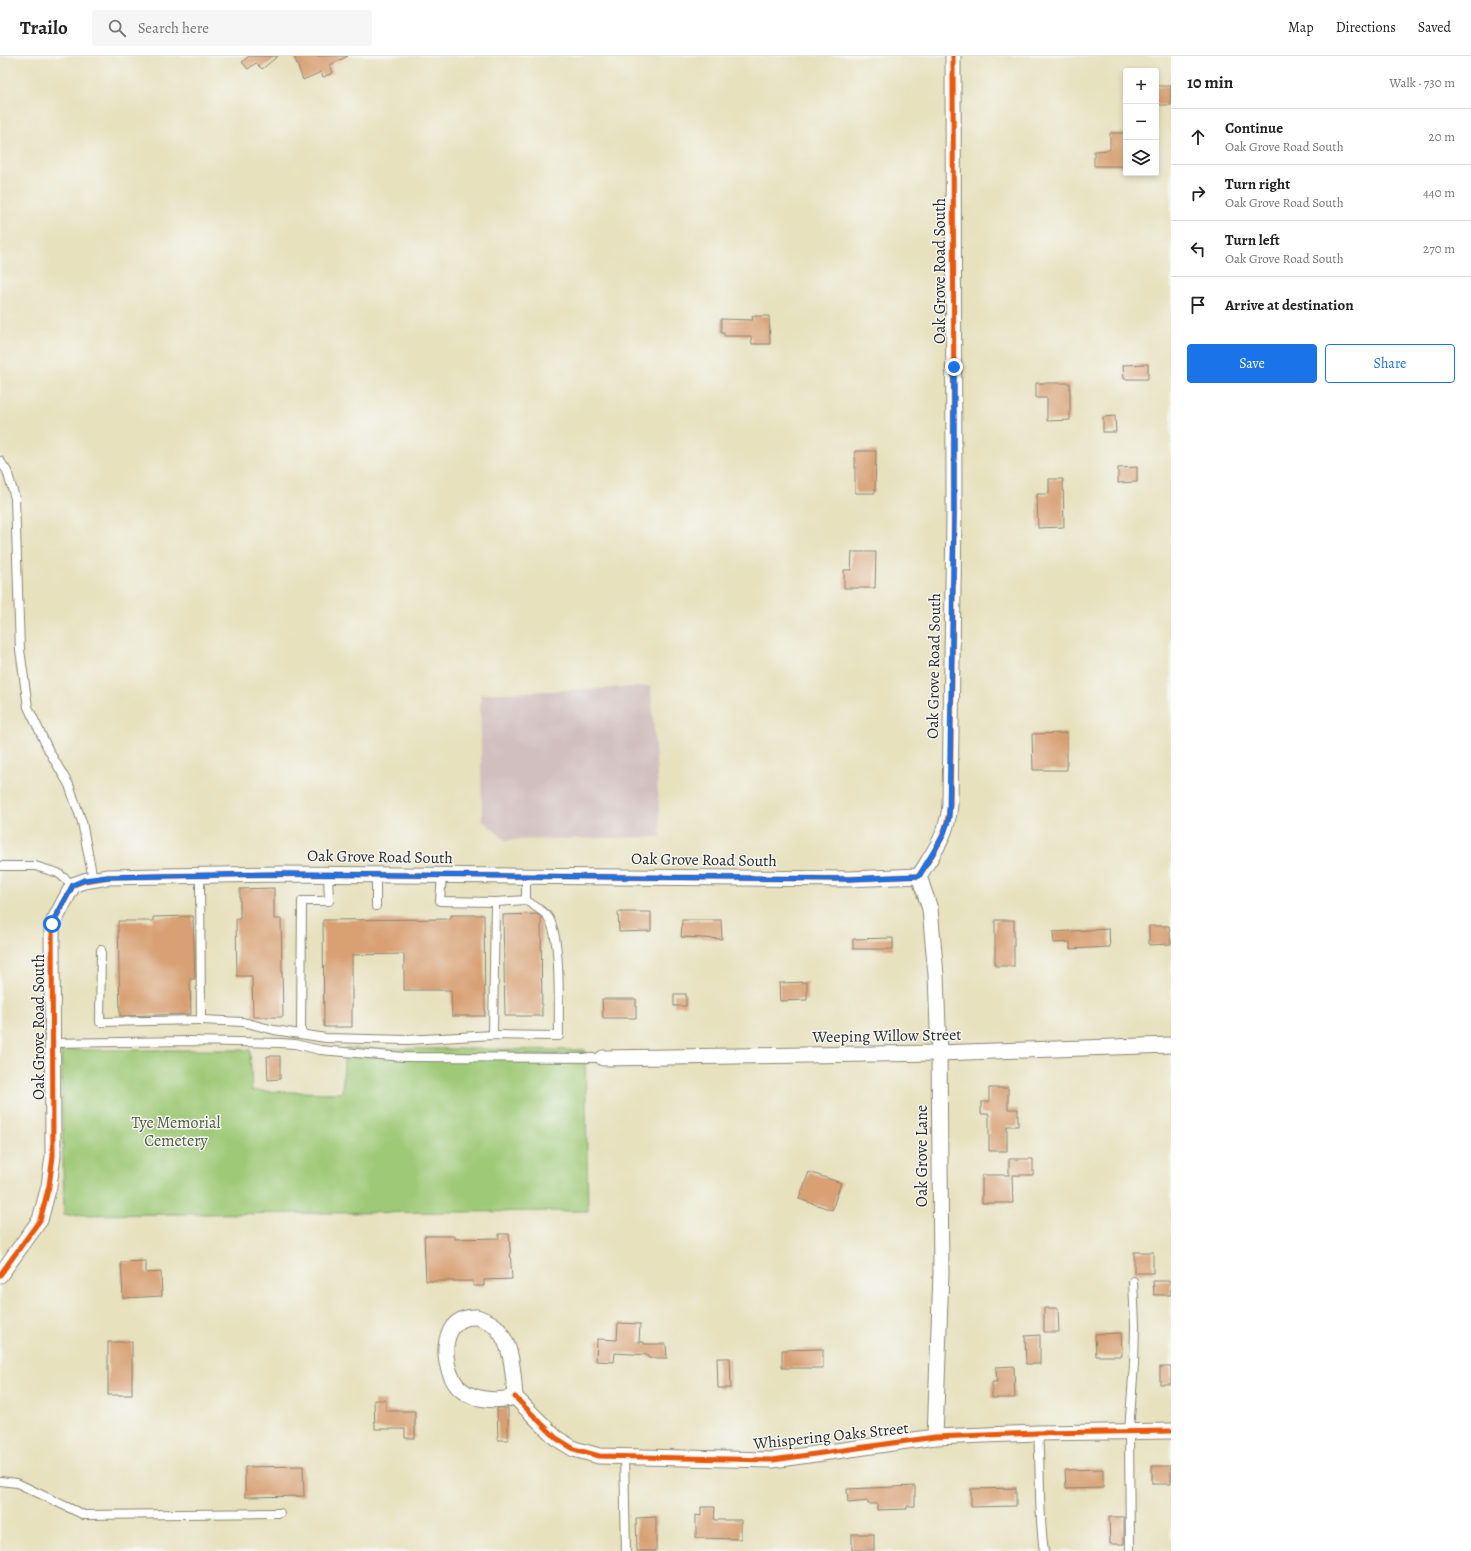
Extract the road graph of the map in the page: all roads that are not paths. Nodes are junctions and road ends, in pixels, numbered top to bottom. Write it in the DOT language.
graph roads {
  1 [pos="953,56"];
  2 [pos="0,461"];
  3 [pos="0,866"];
  4 [pos="328,874"];
  5 [pos="376,875"];
  6 [pos="200,876"];
  7 [pos="442,876"];
  8 [pos="526,876"];
  9 [pos="919,876"];
  10 [pos="93,879"];
  11 [pos="73,885"];
  12 [pos="526,900"];
  13 [pos="495,902"];
  14 [pos="376,906"];
  15 [pos="100,950"];
  16 [pos="202,1020"];
  17 [pos="300,1033"];
  18 [pos="493,1035"];
  19 [pos="52,1043"];
  20 [pos="1171,1045"];
  21 [pos="939,1053"];
  22 [pos="603,1058"];
  23 [pos="0,1275"];
  24 [pos="1133,1281"];
  25 [pos="515,1397"];
  26 [pos="1129,1431"];
  27 [pos="1171,1431"];
  28 [pos="1038,1433"];
  29 [pos="935,1437"];
  30 [pos="624,1456"];
  31 [pos="0,1481"];
  32 [pos="280,1513"];
  33 [pos="626,1551"];
  34 [pos="1044,1551"];
  35 [pos="1130,1551"];
  1 -- 9 [label="street, Oak Grove Road South"];
  2 -- 10 [label="lane"];
  3 -- 11 [label="lane"];
  4 -- 5 [label="street, Oak Grove Road South"];
  4 -- 6 [label="street, Oak Grove Road South"];
  4 -- 17 [label="lane"];
  5 -- 7 [label="street, Oak Grove Road South"];
  5 -- 14 [label="lane"];
  6 -- 10 [label="street, Oak Grove Road South"];
  6 -- 16 [label="lane"];
  7 -- 8 [label="street, Oak Grove Road South"];
  7 -- 13 [label="lane"];
  8 -- 9 [label="street, Oak Grove Road South"];
  8 -- 12 [label="lane"];
  9 -- 21 [label="street, Oak Grove Lane"];
  10 -- 11 [label="street, Oak Grove Road South"];
  11 -- 19 [label="street, Oak Grove Road South"];
  12 -- 13 [label="lane"];
  12 -- 18 [label="lane"];
  13 -- 18 [label="lane"];
  15 -- 16 [label="lane"];
  16 -- 17 [label="lane"];
  17 -- 18 [label="lane"];
  19 -- 22 [label="lane"];
  19 -- 23 [label="street, Oak Grove Road South"];
  20 -- 21 [label="street, Weeping Willow Street"];
  21 -- 22 [label="street, Weeping Willow Street"];
  21 -- 29 [label="street, Oak Grove Lane"];
  24 -- 26 [label="lane"];
  25 -- 25 [label="street"];
  25 -- 30 [label="street, Whispering Oaks Street"];
  26 -- 27 [label="street, Whispering Oaks Street"];
  26 -- 28 [label="street, Whispering Oaks Street"];
  26 -- 35 [label="lane"];
  28 -- 29 [label="street, Whispering Oaks Street"];
  28 -- 34 [label="lane"];
  29 -- 30 [label="street, Whispering Oaks Street"];
  30 -- 33 [label="lane"];
  31 -- 32 [label="lane"];
}
